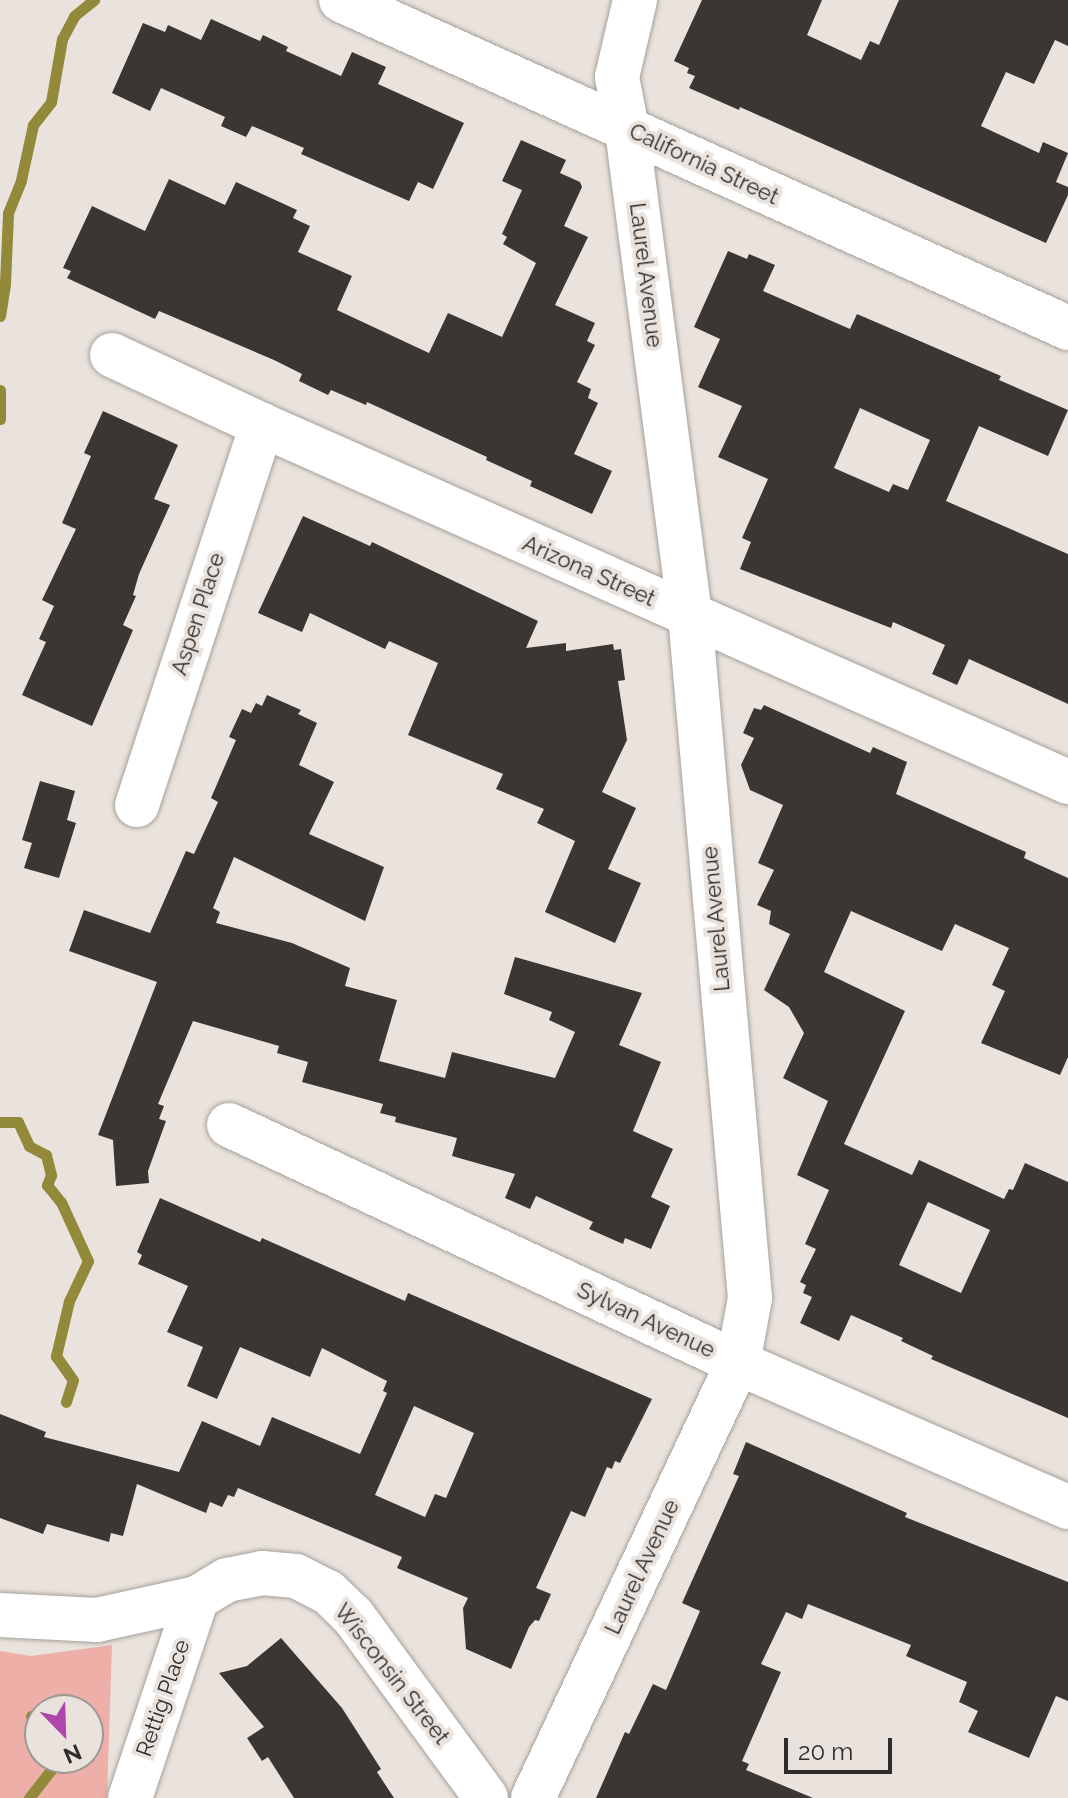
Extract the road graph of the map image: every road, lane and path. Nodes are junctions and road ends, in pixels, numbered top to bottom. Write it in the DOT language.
graph roads {
  1 [pos="341,0"];
  2 [pos="635,0"];
  3 [pos="627,129"];
  4 [pos="1068,328"];
  5 [pos="112,355"];
  6 [pos="262,425"];
  7 [pos="690,615"];
  8 [pos="1068,782"];
  9 [pos="137,805"];
  10 [pos="229,1125"];
  11 [pos="738,1363"];
  12 [pos="1068,1507"];
  13 [pos="197,1598"];
  14 [pos="0,1615"];
  15 [pos="130,1798"];
  16 [pos="486,1798"];
  17 [pos="533,1798"];
  1 -- 3 [label="street, California Street"];
  2 -- 3 [label="street, Laurel Avenue"];
  3 -- 4 [label="street, California Street"];
  3 -- 7 [label="street, Laurel Avenue"];
  5 -- 6 [label="street, Arizona Street"];
  6 -- 7 [label="street, Arizona Street"];
  6 -- 9 [label="street, Aspen Place"];
  7 -- 8 [label="street, Arizona Street"];
  7 -- 11 [label="street, Laurel Avenue"];
  10 -- 11 [label="street, Sylvan Avenue"];
  11 -- 12 [label="street, Sylvan Avenue"];
  11 -- 17 [label="street, Laurel Avenue"];
  13 -- 14 [label="street, Wisconsin Street"];
  13 -- 15 [label="street, Rettig Place"];
  13 -- 16 [label="street, Wisconsin Street"];
}
